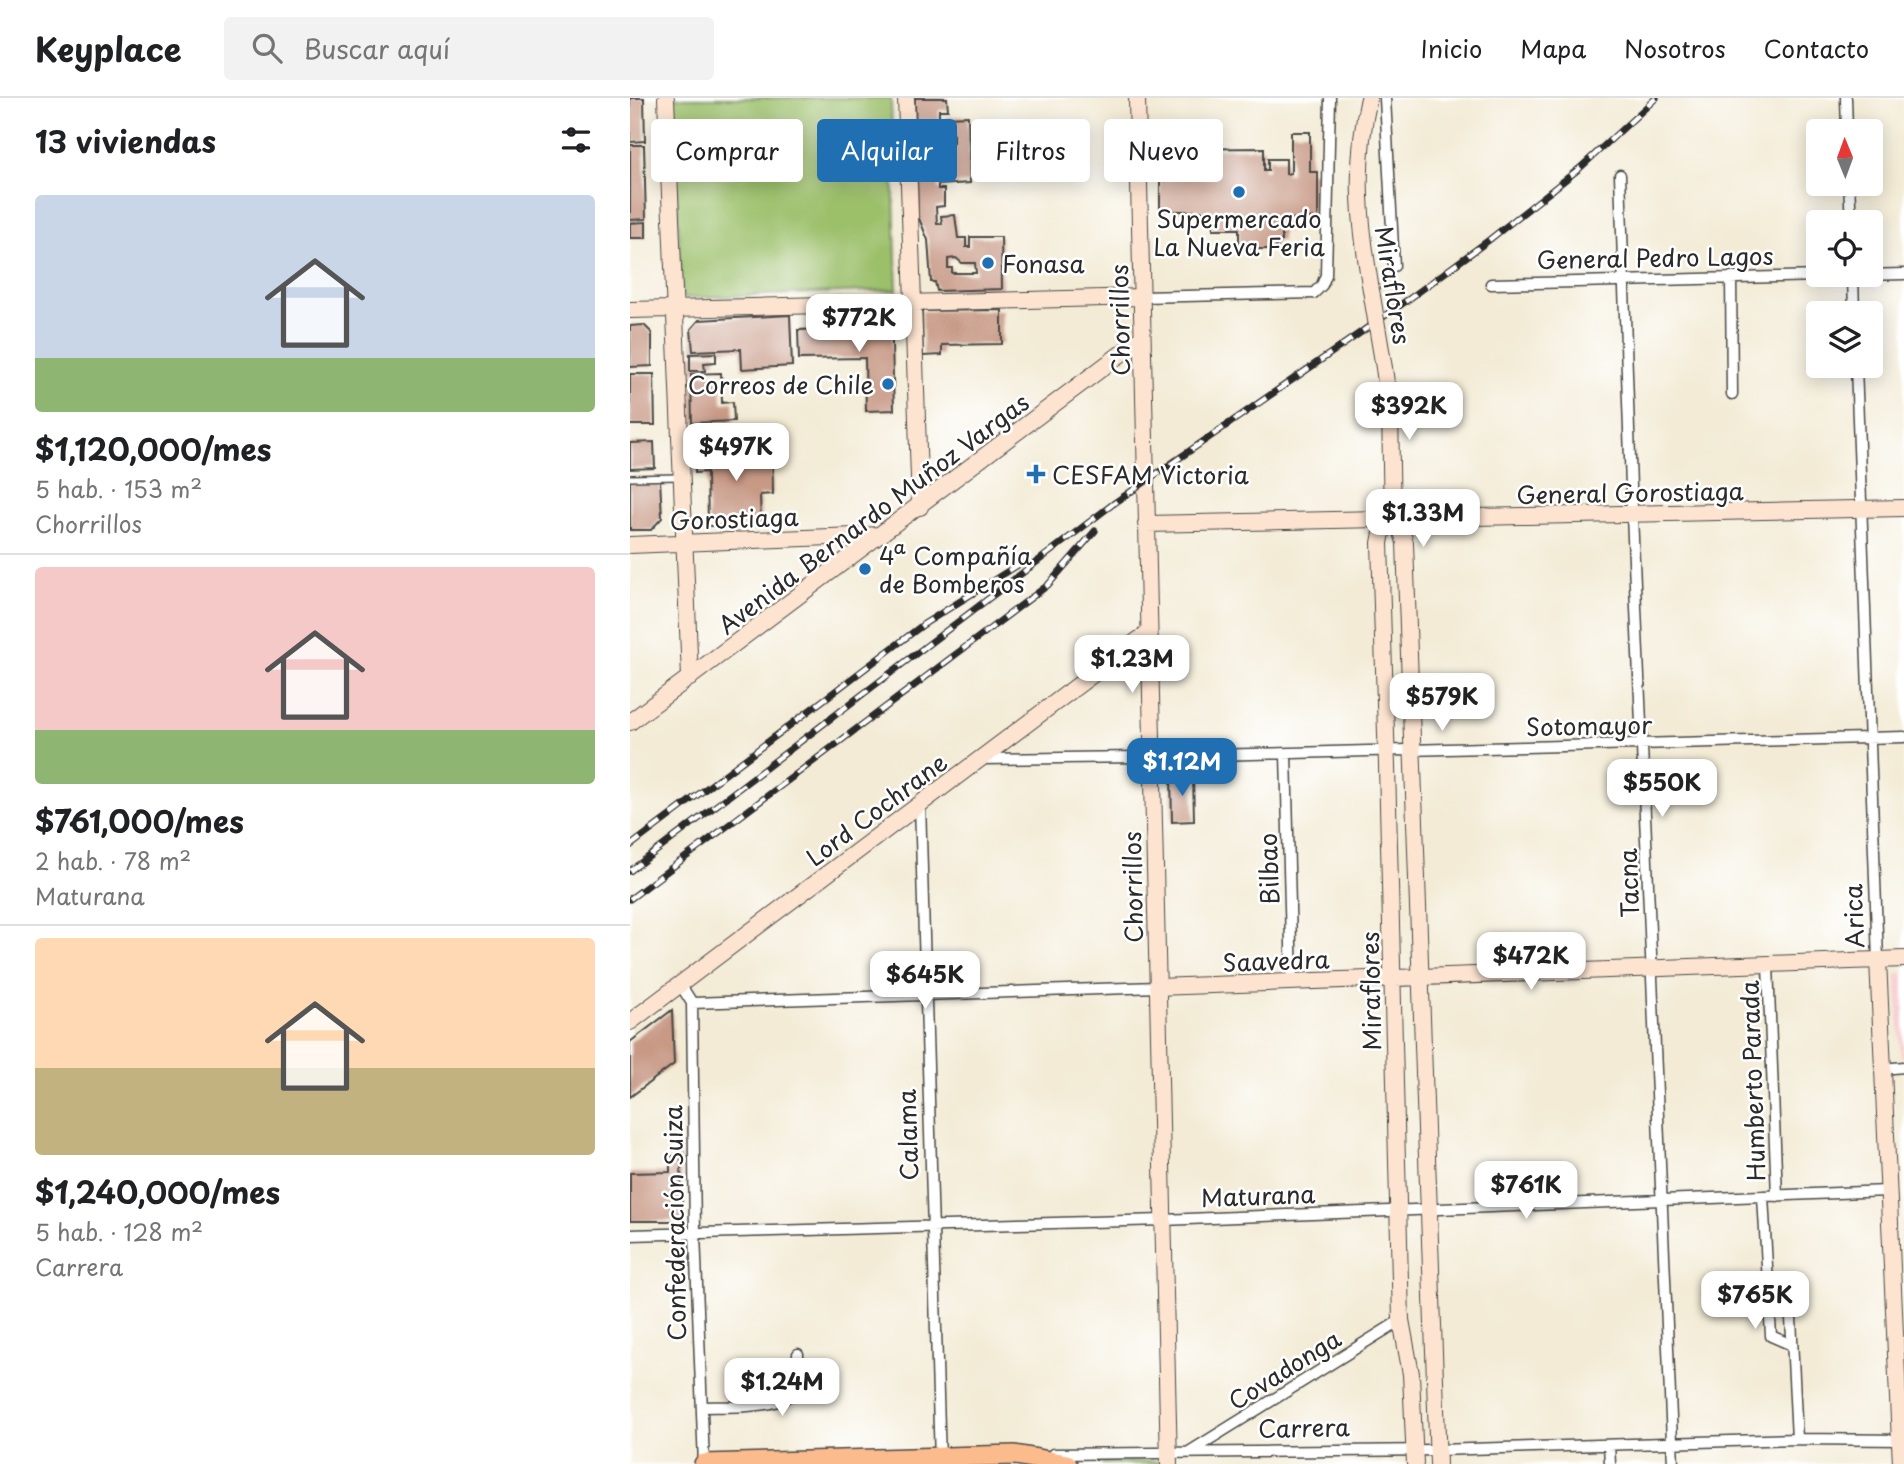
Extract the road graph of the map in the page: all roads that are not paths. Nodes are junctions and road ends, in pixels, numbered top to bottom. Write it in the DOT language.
graph roads {
  1 [pos="666,98"];
  2 [pos="906,98"];
  3 [pos="1137,98"];
  4 [pos="1330,98"];
  5 [pos="1369,98"];
  6 [pos="1385,98"];
  7 [pos="1846,98"];
  8 [pos="1847,119"];
  9 [pos="1620,175"];
  10 [pos="1394,266"];
  11 [pos="1883,274"];
  12 [pos="1904,274"];
  13 [pos="1806,276"];
  14 [pos="1731,277"];
  15 [pos="1623,281"];
  16 [pos="1491,284"];
  17 [pos="1142,296"];
  18 [pos="913,303"];
  19 [pos="674,309"];
  20 [pos="630,310"];
  21 [pos="1142,338"];
  22 [pos="1856,378"];
  23 [pos="1732,394"];
  24 [pos="682,477"];
  25 [pos="630,478"];
  26 [pos="920,507"];
  27 [pos="1904,508"];
  28 [pos="1861,509"];
  29 [pos="1632,515"];
  30 [pos="1392,520"];
  31 [pos="1146,524"];
  32 [pos="881,535"];
  33 [pos="685,542"];
  34 [pos="630,545"];
  35 [pos="1149,632"];
  36 [pos="690,678"];
  37 [pos="630,722"];
  38 [pos="1904,737"];
  39 [pos="1870,738"];
  40 [pos="1643,744"];
  41 [pos="1413,750"];
  42 [pos="1387,751"];
  43 [pos="1286,754"];
  44 [pos="1152,757"];
  45 [pos="981,759"];
  46 [pos="920,804"];
  47 [pos="1878,960"];
  48 [pos="1904,960"];
  49 [pos="1768,965"];
  50 [pos="1652,969"];
  51 [pos="1421,977"];
  52 [pos="1393,978"];
  53 [pos="1292,982"];
  54 [pos="680,984"];
  55 [pos="1157,987"];
  56 [pos="926,995"];
  57 [pos="692,1003"];
  58 [pos="630,1022"];
  59 [pos="1904,1067"];
  60 [pos="1882,1069"];
  61 [pos="1763,1196"];
  62 [pos="1777,1196"];
  63 [pos="1661,1200"];
  64 [pos="1893,1201"];
  65 [pos="1428,1209"];
  66 [pos="1398,1211"];
  67 [pos="1163,1220"];
  68 [pos="933,1226"];
  69 [pos="695,1233"];
  70 [pos="630,1235"];
  71 [pos="1768,1285"];
  72 [pos="1401,1320"];
  73 [pos="1792,1346"];
  74 [pos="798,1354"];
  75 [pos="1901,1406"];
  76 [pos="702,1407"];
  77 [pos="1797,1439"];
  78 [pos="1902,1441"];
  79 [pos="1672,1444"];
  80 [pos="1609,1445"];
  81 [pos="1188,1453"];
  82 [pos="1015,1455"];
  83 [pos="1415,1457"];
  84 [pos="1438,1457"];
  85 [pos="1169,1459"];
  86 [pos="940,1461"];
  87 [pos="872,1462"];
  88 [pos="704,1464"];
  89 [pos="1067,1464"];
  90 [pos="1610,1464"];
  91 [pos="1673,1464"];
  92 [pos="1901,1464"];
  1 -- 19 [label="street"];
  2 -- 18 [label="street"];
  3 -- 17 [label="street, Chorrillos"];
  4 -- 17 [label="street"];
  5 -- 30 [label="street, Miraflores, bridge"];
  6 -- 10 [label="street, Miraflores"];
  7 -- 8 [label="street"];
  9 -- 15 [label="street, Tacna"];
  11 -- 12 [label="street, General Pedro Lagos"];
  13 -- 14 [label="street, General Pedro Lagos"];
  14 -- 15 [label="street, General Pedro Lagos"];
  14 -- 23 [label="street"];
  15 -- 16 [label="street, General Pedro Lagos"];
  15 -- 29 [label="street, Tacna"];
  17 -- 18 [label="street"];
  17 -- 21 [label="street, Chorrillos"];
  18 -- 19 [label="street"];
  18 -- 26 [label="street"];
  19 -- 20 [label="street"];
  19 -- 24 [label="street"];
  21 -- 26 [label="street, Avenida Bernardo Muñoz Vargas"];
  21 -- 31 [label="street, Chorrillos"];
  22 -- 28 [label="street, Arica"];
  24 -- 25 [label="lane"];
  24 -- 33 [label="street"];
  26 -- 32 [label="street, Avenida Bernardo Muñoz Vargas"];
  27 -- 28 [label="street, General Gorostiaga"];
  28 -- 29 [label="street, General Gorostiaga"];
  28 -- 39 [label="street, Arica"];
  29 -- 30 [label="street, General Gorostiaga"];
  29 -- 40 [label="street, Tacna"];
  30 -- 31 [label="street, General Gorostiaga"];
  30 -- 41 [label="street, Miraflores"];
  30 -- 42 [label="street, Miraflores"];
  31 -- 35 [label="street, Chorrillos"];
  32 -- 33 [label="street, Gorostiaga"];
  32 -- 36 [label="street, Avenida Bernardo Muñoz Vargas"];
  33 -- 34 [label="street, Gorostiaga"];
  33 -- 36 [label="street"];
  35 -- 44 [label="street, Chorrillos"];
  35 -- 45 [label="street, Lord Cochrane"];
  36 -- 37 [label="street, Avenida Bernardo Muñoz Vargas"];
  38 -- 39 [label="street, Sotomayor"];
  39 -- 40 [label="street, Sotomayor"];
  39 -- 47 [label="street, Arica"];
  40 -- 41 [label="street, Sotomayor"];
  40 -- 50 [label="street, Tacna"];
  41 -- 42 [label="street, Sotomayor"];
  41 -- 51 [label="street, Miraflores"];
  42 -- 43 [label="street, Sotomayor"];
  42 -- 52 [label="street, Miraflores"];
  43 -- 44 [label="street, Sotomayor"];
  43 -- 53 [label="street, Bilbao"];
  44 -- 45 [label="street, Sotomayor"];
  44 -- 55 [label="street, Chorrillos"];
  45 -- 46 [label="street, Lord Cochrane"];
  46 -- 54 [label="street, Lord Cochrane"];
  46 -- 56 [label="street, Calama"];
  47 -- 48 [label="street, Saavedra"];
  47 -- 49 [label="street, Saavedra"];
  47 -- 60 [label="street, Arica"];
  49 -- 50 [label="street, Saavedra"];
  49 -- 62 [label="street, Humberto Parada"];
  50 -- 51 [label="street, Saavedra"];
  50 -- 63 [label="street, Tacna"];
  51 -- 52 [label="street, Saavedra"];
  51 -- 65 [label="street, Miraflores"];
  52 -- 53 [label="street, Saavedra"];
  52 -- 66 [label="street, Miraflores"];
  53 -- 55 [label="street, Saavedra"];
  54 -- 57 [label="street"];
  54 -- 58 [label="street, Lord Cochrane"];
  55 -- 56 [label="street, Saavedra"];
  55 -- 67 [label="street, Chorrillos"];
  56 -- 57 [label="street, Saavedra"];
  56 -- 68 [label="street, Calama"];
  57 -- 69 [label="street, Confederación Suiza"];
  59 -- 60 [label="street"];
  60 -- 64 [label="street, Arica"];
  61 -- 62 [label="street, Maturana"];
  61 -- 63 [label="street, Maturana"];
  61 -- 71 [label="street, Humberto Parada"];
  62 -- 64 [label="street, Maturana"];
  63 -- 65 [label="street, Maturana"];
  63 -- 79 [label="street, Tacna"];
  64 -- 75 [label="street, Arica"];
  65 -- 66 [label="street, Maturana"];
  65 -- 84 [label="street, Miraflores"];
  66 -- 67 [label="street, Maturana"];
  66 -- 72 [label="street, Miraflores"];
  67 -- 68 [label="street, Maturana"];
  67 -- 85 [label="street, Chorrillos"];
  68 -- 69 [label="street, Maturana"];
  68 -- 86 [label="street, Calama"];
  69 -- 70 [label="street, Maturana"];
  69 -- 76 [label="street, Confederación Suiza"];
  71 -- 73 [label="street"];
  71 -- 73 [label="street, Humberto Parada"];
  72 -- 81 [label="street, Covadonga"];
  72 -- 83 [label="street, Miraflores"];
  73 -- 77 [label="street"];
  74 -- 76 [label="street"];
  75 -- 78 [label="street, Arica"];
  76 -- 88 [label="street, Confederación Suiza"];
  77 -- 78 [label="street, Carrera"];
  77 -- 79 [label="street, Carrera"];
  78 -- 92 [label="street, Arica"];
  79 -- 80 [label="street, Carrera"];
  79 -- 91 [label="street, Tacna"];
  80 -- 84 [label="street, Carrera"];
  80 -- 90 [label="street"];
  81 -- 83 [label="street, Carrera"];
  81 -- 85 [label="street, Carrera"];
  82 -- 85 [label="street, Carrera"];
  82 -- 86 [label="highway, Carrera"];
  82 -- 89 [label="highway"];
  83 -- 84 [label="street, Carrera"];
  86 -- 87 [label="highway, Carrera"];
  87 -- 88 [label="highway, Carrera"];
}
